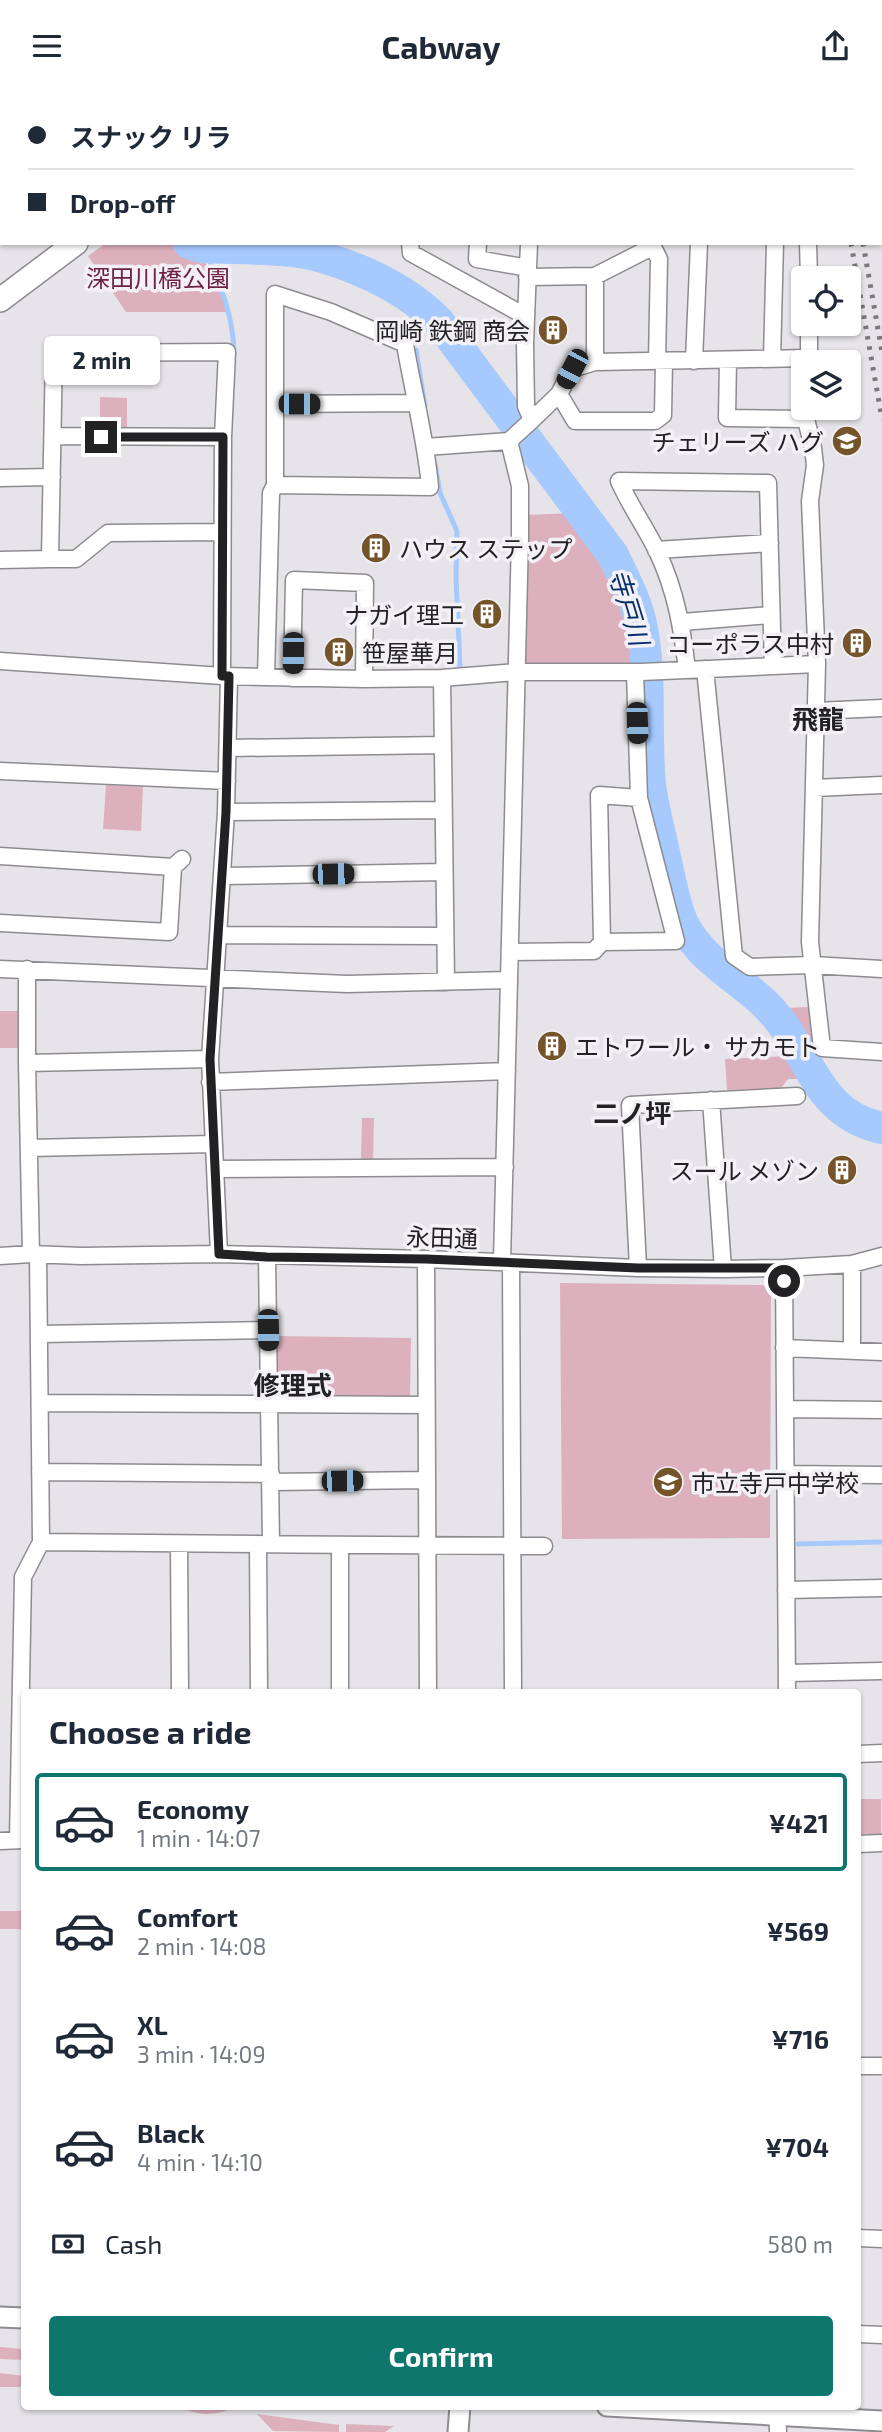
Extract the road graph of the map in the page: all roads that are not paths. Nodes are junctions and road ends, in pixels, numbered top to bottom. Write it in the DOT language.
graph roads {
  1 [pos="73,245"];
  2 [pos="410,245"];
  3 [pos="478,245"];
  4 [pos="529,245"];
  5 [pos="699,245"];
  6 [pos="775,245"];
  7 [pos="808,245"];
  8 [pos="809,266"];
  9 [pos="527,273"];
  10 [pos="596,276"];
  11 [pos="0,300"];
  12 [pos="525,316"];
  13 [pos="772,359"];
  14 [pos="728,360"];
  15 [pos="791,360"];
  16 [pos="660,361"];
  17 [pos="694,361"];
  18 [pos="595,362"];
  19 [pos="558,394"];
  20 [pos="415,403"];
  21 [pos="275,404"];
  22 [pos="791,414"];
  23 [pos="807,420"];
  24 [pos="520,431"];
  25 [pos="53,436"];
  26 [pos="223,437"];
  27 [pos="426,447"];
  28 [pos="52,477"];
  29 [pos="0,478"];
  30 [pos="275,485"];
  31 [pos="222,532"];
  32 [pos="770,543"];
  33 [pos="656,550"];
  34 [pos="50,559"];
  35 [pos="0,560"];
  36 [pos="771,615"];
  37 [pos="682,622"];
  38 [pos="0,661"];
  39 [pos="817,664"];
  40 [pos="773,666"];
  41 [pos="705,669"];
  42 [pos="687,670"];
  43 [pos="644,671"];
  44 [pos="516,672"];
  45 [pos="225,676"];
  46 [pos="266,677"];
  47 [pos="292,678"];
  48 [pos="442,678"];
  49 [pos="364,679"];
  50 [pos="882,708"];
  51 [pos="816,712"];
  52 [pos="443,745"];
  53 [pos="228,748"];
  54 [pos="0,771"];
  55 [pos="227,781"];
  56 [pos="882,785"];
  57 [pos="814,788"];
  58 [pos="639,798"];
  59 [pos="444,810"];
  60 [pos="226,812"];
  61 [pos="0,856"];
  62 [pos="444,872"];
  63 [pos="222,876"];
  64 [pos="0,923"];
  65 [pos="219,935"];
  66 [pos="444,936"];
  67 [pos="603,942"];
  68 [pos="510,952"];
  69 [pos="812,965"];
  70 [pos="0,969"];
  71 [pos="27,969"];
  72 [pos="882,969"];
  73 [pos="215,977"];
  74 [pos="509,980"];
  75 [pos="446,982"];
  76 [pos="882,1052"];
  77 [pos="210,1059"];
  78 [pos="27,1063"];
  79 [pos="507,1071"];
  80 [pos="210,1082"];
  81 [pos="797,1096"];
  82 [pos="711,1100"];
  83 [pos="213,1144"];
  84 [pos="29,1148"];
  85 [pos="505,1167"];
  86 [pos="215,1169"];
  87 [pos="35,1254"];
  88 [pos="219,1254"];
  89 [pos="0,1256"];
  90 [pos="882,1256"];
  91 [pos="267,1257"];
  92 [pos="426,1259"];
  93 [pos="506,1262"];
  94 [pos="852,1264"];
  95 [pos="638,1268"];
  96 [pos="783,1268"];
  97 [pos="723,1269"];
  98 [pos="268,1330"];
  99 [pos="40,1334"];
  100 [pos="784,1348"];
  101 [pos="852,1351"];
  102 [pos="882,1352"];
  103 [pos="40,1403"];
  104 [pos="270,1403"];
  105 [pos="426,1405"];
  106 [pos="785,1409"];
  107 [pos="882,1410"];
  108 [pos="40,1472"];
  109 [pos="786,1474"];
  110 [pos="882,1475"];
  111 [pos="271,1478"];
  112 [pos="427,1480"];
  113 [pos="41,1542"];
  114 [pos="264,1544"];
  115 [pos="179,1545"];
  116 [pos="340,1546"];
  117 [pos="428,1546"];
  118 [pos="513,1546"];
  119 [pos="544,1546"];
  120 [pos="882,1588"];
  121 [pos="786,1590"];
  122 [pos="882,1671"];
  123 [pos="787,1673"];
  124 [pos="22,1689"];
  125 [pos="180,1689"];
  126 [pos="259,1689"];
  127 [pos="340,1689"];
  128 [pos="428,1689"];
  129 [pos="513,1689"];
  130 [pos="787,1689"];
  131 [pos="882,1753"];
  132 [pos="861,1754"];
  133 [pos="21,1840"];
  134 [pos="0,1841"];
  135 [pos="882,1843"];
  136 [pos="861,1844"];
  137 [pos="861,2066"];
  138 [pos="882,2066"];
  139 [pos="861,2238"];
  140 [pos="882,2239"];
  141 [pos="0,2317"];
  142 [pos="21,2318"];
  143 [pos="861,2334"];
  144 [pos="882,2335"];
  145 [pos="460,2410"];
  146 [pos="664,2410"];
  147 [pos="777,2418"];
  148 [pos="882,2421"];
  149 [pos="458,2432"];
  1 -- 11 [label="main road"];
  2 -- 12 [label="street"];
  3 -- 9 [label="street"];
  4 -- 9 [label="street"];
  5 -- 17 [label="street"];
  6 -- 13 [label="street"];
  7 -- 8 [label="street"];
  9 -- 10 [label="street"];
  9 -- 12 [label="street"];
  10 -- 16 [label="street"];
  10 -- 18 [label="street"];
  12 -- 24 [label="street"];
  13 -- 14 [label="street"];
  13 -- 15 [label="street"];
  14 -- 17 [label="street"];
  14 -- 22 [label="street"];
  16 -- 17 [label="street"];
  16 -- 18 [label="street"];
  16 -- 19 [label="street"];
  18 -- 19 [label="street"];
  19 -- 24 [label="street"];
  20 -- 21 [label="street"];
  20 -- 21 [label="street"];
  20 -- 27 [label="street"];
  21 -- 30 [label="street"];
  23 -- 39 [label="street"];
  24 -- 27 [label="street"];
  24 -- 44 [label="street"];
  25 -- 26 [label="street"];
  25 -- 26 [label="street"];
  25 -- 28 [label="street"];
  26 -- 31 [label="street"];
  27 -- 30 [label="street"];
  28 -- 29 [label="street"];
  28 -- 34 [label="street"];
  30 -- 46 [label="street"];
  31 -- 34 [label="street"];
  31 -- 45 [label="street"];
  32 -- 33 [label="street"];
  32 -- 33 [label="street"];
  32 -- 36 [label="street"];
  33 -- 37 [label="street"];
  34 -- 35 [label="street"];
  36 -- 37 [label="street"];
  36 -- 40 [label="street"];
  37 -- 42 [label="street"];
  38 -- 45 [label="street"];
  39 -- 40 [label="street"];
  39 -- 51 [label="street"];
  40 -- 41 [label="street"];
  41 -- 42 [label="street"];
  41 -- 69 [label="street"];
  42 -- 43 [label="street"];
  43 -- 44 [label="street"];
  43 -- 58 [label="street"];
  44 -- 48 [label="street"];
  44 -- 68 [label="street"];
  45 -- 46 [label="street"];
  45 -- 53 [label="street"];
  46 -- 47 [label="street"];
  47 -- 49 [label="street"];
  47 -- 49 [label="street"];
  48 -- 49 [label="street"];
  48 -- 52 [label="street"];
  50 -- 51 [label="street"];
  51 -- 57 [label="street"];
  52 -- 53 [label="street"];
  52 -- 59 [label="street"];
  53 -- 55 [label="street"];
  54 -- 55 [label="street"];
  55 -- 60 [label="street"];
  56 -- 57 [label="street"];
  57 -- 69 [label="street"];
  58 -- 67 [label="street"];
  58 -- 67 [label="street"];
  59 -- 60 [label="street"];
  59 -- 62 [label="street"];
  60 -- 63 [label="street"];
  61 -- 64 [label="street"];
  62 -- 63 [label="street"];
  62 -- 66 [label="street"];
  63 -- 65 [label="street"];
  65 -- 66 [label="street"];
  65 -- 73 [label="street"];
  66 -- 75 [label="street"];
  67 -- 68 [label="street"];
  68 -- 74 [label="street"];
  69 -- 72 [label="street"];
  69 -- 76 [label="street"];
  70 -- 71 [label="street"];
  71 -- 73 [label="street"];
  71 -- 78 [label="street"];
  73 -- 75 [label="street"];
  73 -- 77 [label="street"];
  74 -- 75 [label="street"];
  74 -- 79 [label="street"];
  77 -- 78 [label="street"];
  77 -- 80 [label="street"];
  78 -- 84 [label="street"];
  79 -- 80 [label="street"];
  79 -- 85 [label="street"];
  80 -- 83 [label="street"];
  81 -- 82 [label="street"];
  82 -- 95 [label="street"];
  82 -- 97 [label="street"];
  83 -- 84 [label="street"];
  83 -- 86 [label="street"];
  84 -- 87 [label="street"];
  85 -- 86 [label="street"];
  85 -- 93 [label="street"];
  86 -- 88 [label="street"];
  87 -- 88 [label="street, 永田通"];
  87 -- 89 [label="street, 永田通"];
  87 -- 99 [label="street"];
  88 -- 91 [label="street, 永田通"];
  90 -- 94 [label="street, 永田通"];
  91 -- 92 [label="street, 永田通"];
  91 -- 98 [label="street"];
  92 -- 93 [label="street, 永田通"];
  92 -- 105 [label="street"];
  93 -- 95 [label="street, 永田通"];
  93 -- 118 [label="street"];
  94 -- 96 [label="street, 永田通"];
  94 -- 101 [label="street"];
  95 -- 97 [label="street, 永田通"];
  96 -- 97 [label="street, 永田通"];
  96 -- 100 [label="street"];
  98 -- 99 [label="street"];
  98 -- 104 [label="street"];
  99 -- 103 [label="street"];
  100 -- 101 [label="street"];
  100 -- 106 [label="street"];
  101 -- 102 [label="street"];
  103 -- 104 [label="street"];
  103 -- 108 [label="street"];
  104 -- 105 [label="street"];
  104 -- 111 [label="street"];
  105 -- 112 [label="street"];
  106 -- 107 [label="street"];
  106 -- 109 [label="street"];
  108 -- 111 [label="street"];
  108 -- 113 [label="street"];
  109 -- 110 [label="street"];
  109 -- 121 [label="street"];
  111 -- 112 [label="street"];
  111 -- 114 [label="street"];
  112 -- 117 [label="street"];
  113 -- 115 [label="street"];
  113 -- 124 [label="street"];
  114 -- 115 [label="street"];
  114 -- 116 [label="street"];
  114 -- 126 [label="street"];
  115 -- 125 [label="street"];
  116 -- 117 [label="street"];
  116 -- 127 [label="street"];
  117 -- 118 [label="street"];
  117 -- 128 [label="street"];
  118 -- 119 [label="street"];
  118 -- 129 [label="street"];
  120 -- 121 [label="street"];
  121 -- 123 [label="street"];
  122 -- 123 [label="street"];
  123 -- 130 [label="street"];
  131 -- 132 [label="street"];
  133 -- 134 [label="street"];
  135 -- 136 [label="street"];
  137 -- 138 [label="street"];
  139 -- 140 [label="street"];
  141 -- 142 [label="street"];
  143 -- 144 [label="street"];
  145 -- 149 [label="street"];
  146 -- 147 [label="street"];
  147 -- 148 [label="street"];
}
